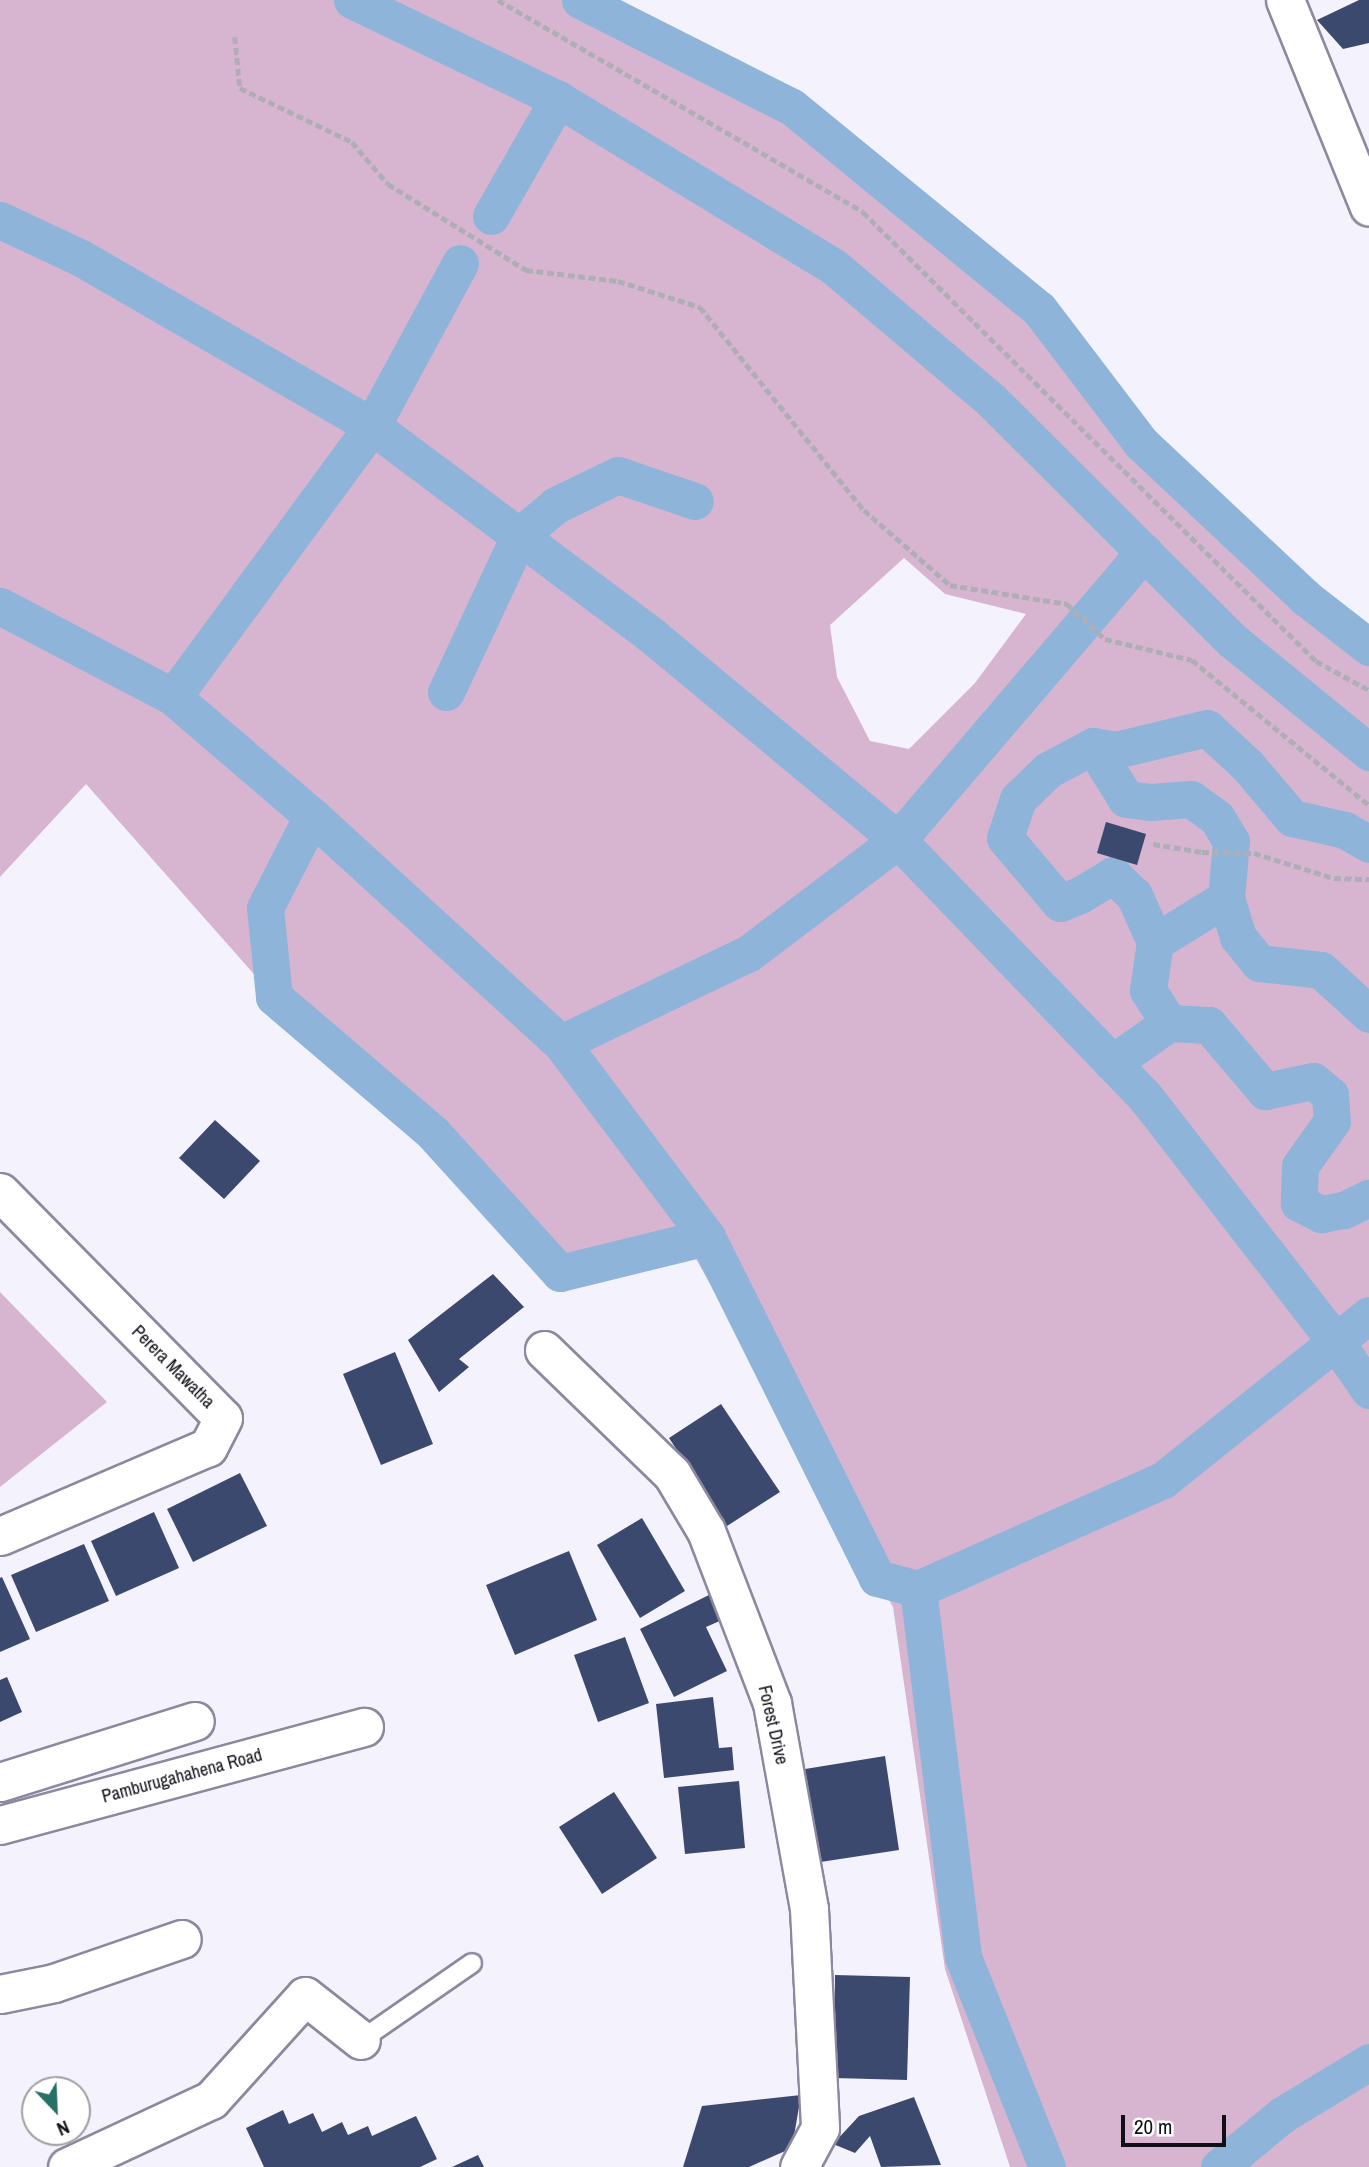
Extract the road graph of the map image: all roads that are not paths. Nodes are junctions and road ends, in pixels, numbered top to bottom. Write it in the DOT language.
graph roads {
  1 [pos="1285,0"];
  2 [pos="1369,207"];
  3 [pos="0,1192"];
  4 [pos="544,1350"];
  5 [pos="0,1536"];
  6 [pos="195,1721"];
  7 [pos="364,1727"];
  8 [pos="0,1782"];
  9 [pos="0,1825"];
  10 [pos="182,1939"];
  11 [pos="472,1963"];
  12 [pos="0,1994"];
  13 [pos="361,2040"];
  14 [pos="67,2167"];
  15 [pos="799,2167"];
  1 -- 2 [label="street"];
  3 -- 5 [label="street, Perera Mawatha"];
  4 -- 15 [label="street, Forest Drive"];
  6 -- 8 [label="street"];
  7 -- 9 [label="street, Pamburugahahena Road"];
  10 -- 12 [label="street"];
  11 -- 13 [label="lane"];
  13 -- 14 [label="street"];
}
